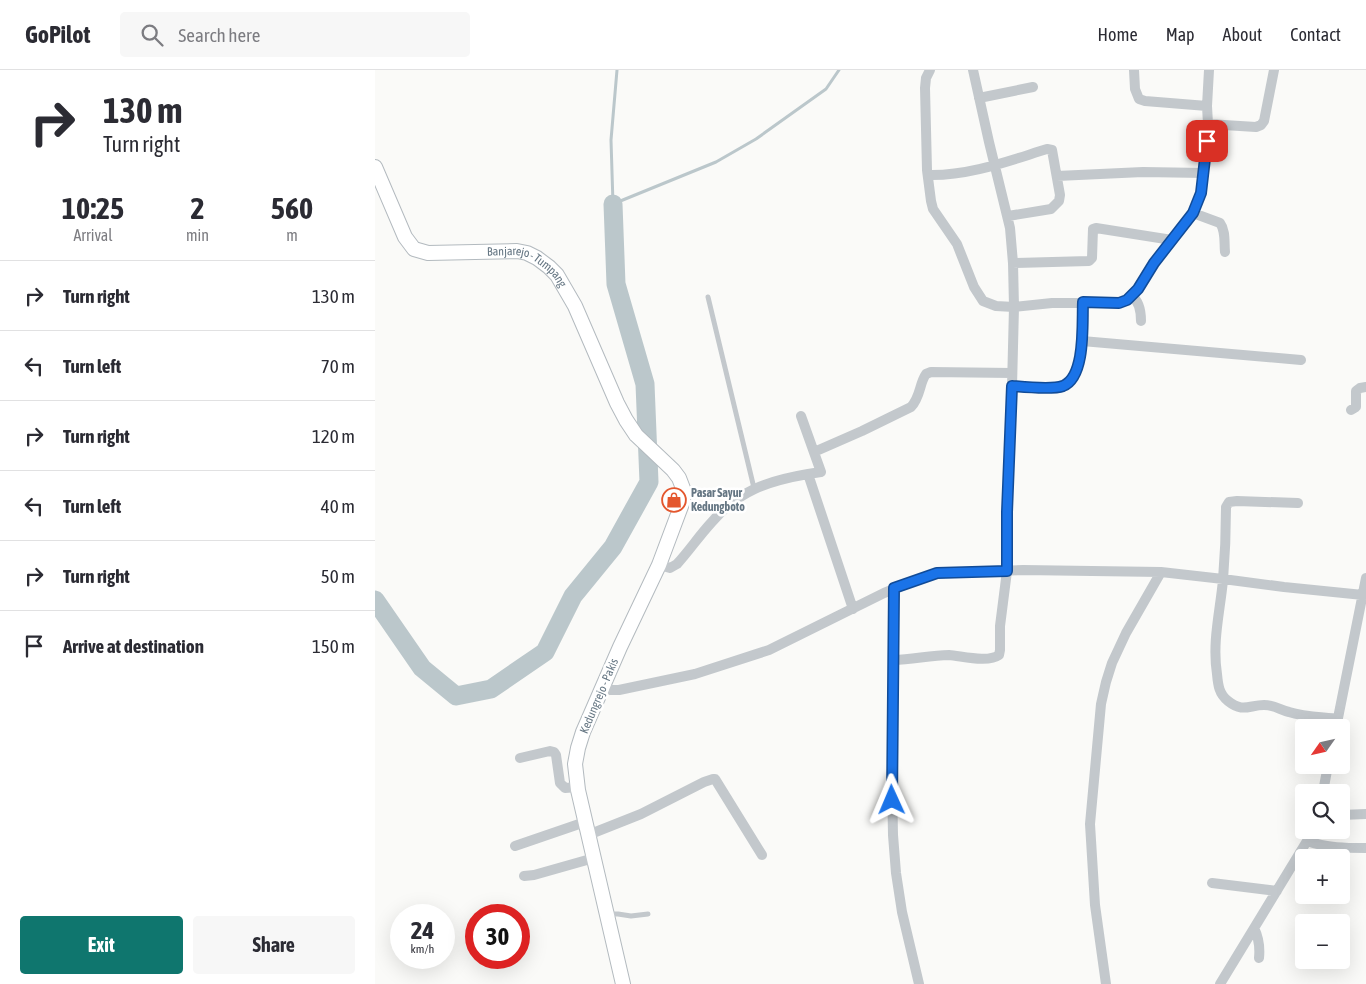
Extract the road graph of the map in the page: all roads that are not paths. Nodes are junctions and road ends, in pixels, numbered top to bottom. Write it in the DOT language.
graph roads {
  1 [pos="930,70"];
  2 [pos="973,70"];
  3 [pos="1134,70"];
  4 [pos="1209,70"];
  5 [pos="1274,70"];
  6 [pos="1033,87"];
  7 [pos="979,98"];
  8 [pos="1207,106"];
  9 [pos="1208,124"];
  10 [pos="995,165"];
  11 [pos="375,167"];
  12 [pos="1204,173"];
  13 [pos="928,175"];
  14 [pos="1057,176"];
  15 [pos="1193,213"];
  16 [pos="1007,216"];
  17 [pos="1172,240"];
  18 [pos="1225,252"];
  19 [pos="1013,263"];
  20 [pos="1132,296"];
  21 [pos="709,298"];
  22 [pos="1083,302"];
  23 [pos="1014,307"];
  24 [pos="1141,321"];
  25 [pos="1082,341"];
  26 [pos="1301,360"];
  27 [pos="1012,373"];
  28 [pos="1012,386"];
  29 [pos="1366,387"];
  30 [pos="1351,410"];
  31 [pos="801,416"];
  32 [pos="636,435"];
  33 [pos="814,452"];
  34 [pos="808,474"];
  35 [pos="754,488"];
  36 [pos="1298,503"];
  37 [pos="659,566"];
  38 [pos="1007,571"];
  39 [pos="1161,572"];
  40 [pos="1366,578"];
  41 [pos="1223,579"];
  42 [pos="890,590"];
  43 [pos="1363,595"];
  44 [pos="853,609"];
  45 [pos="894,660"];
  46 [pos="604,684"];
  47 [pos="1319,719"];
  48 [pos="1338,719"];
  49 [pos="520,758"];
  50 [pos="578,787"];
  51 [pos="1366,814"];
  52 [pos="1350,815"];
  53 [pos="587,828"];
  54 [pos="1307,841"];
  55 [pos="515,846"];
  56 [pos="1366,848"];
  57 [pos="761,854"];
  58 [pos="594,858"];
  59 [pos="524,876"];
  60 [pos="1212,883"];
  61 [pos="1277,891"];
  62 [pos="607,914"];
  63 [pos="648,914"];
  64 [pos="1254,928"];
  65 [pos="1259,958"];
  66 [pos="623,984"];
  67 [pos="919,984"];
  68 [pos="1106,984"];
  69 [pos="1220,984"];
  1 -- 13 [label="street"];
  2 -- 7 [label="street"];
  3 -- 8 [label="street"];
  4 -- 8 [label="street"];
  5 -- 9 [label="street"];
  6 -- 7 [label="street"];
  7 -- 10 [label="street"];
  8 -- 9 [label="street"];
  9 -- 12 [label="street"];
  10 -- 13 [label="street"];
  10 -- 14 [label="street"];
  10 -- 16 [label="street"];
  11 -- 32 [label="main road, Banjarejo - Tumpang"];
  12 -- 14 [label="street"];
  12 -- 15 [label="street"];
  13 -- 23 [label="street"];
  14 -- 16 [label="street"];
  15 -- 17 [label="street"];
  15 -- 18 [label="street"];
  16 -- 19 [label="street"];
  17 -- 19 [label="street"];
  17 -- 20 [label="street"];
  19 -- 23 [label="street"];
  20 -- 22 [label="street"];
  20 -- 24 [label="street"];
  21 -- 35 [label="lane"];
  22 -- 23 [label="street"];
  22 -- 25 [label="street"];
  23 -- 27 [label="street"];
  25 -- 26 [label="street"];
  25 -- 28 [label="street"];
  27 -- 28 [label="street"];
  27 -- 33 [label="street"];
  28 -- 38 [label="street"];
  29 -- 30 [label="street"];
  31 -- 33 [label="street"];
  32 -- 37 [label="main road, Kedungrejo - Pakis"];
  33 -- 34 [label="street"];
  34 -- 35 [label="street"];
  34 -- 44 [label="street"];
  35 -- 37 [label="street"];
  36 -- 41 [label="street"];
  37 -- 46 [label="main road, Kedungrejo - Pakis"];
  38 -- 39 [label="street"];
  38 -- 42 [label="street"];
  38 -- 45 [label="street"];
  39 -- 41 [label="street"];
  39 -- 68 [label="street"];
  40 -- 43 [label="street"];
  41 -- 43 [label="street"];
  41 -- 47 [label="street"];
  42 -- 44 [label="street"];
  42 -- 45 [label="street"];
  43 -- 48 [label="street"];
  44 -- 46 [label="street"];
  45 -- 67 [label="street"];
  46 -- 50 [label="main road, Kedungrejo - Pakis"];
  49 -- 50 [label="street"];
  50 -- 53 [label="main road, Kedungrejo - Pakis"];
  51 -- 52 [label="street"];
  53 -- 55 [label="street"];
  53 -- 57 [label="street"];
  53 -- 58 [label="main road, Kedungrejo - Pakis"];
  54 -- 56 [label="street"];
  54 -- 61 [label="street"];
  58 -- 59 [label="street"];
  58 -- 62 [label="main road, Kedungrejo - Pakis"];
  60 -- 61 [label="street"];
  61 -- 64 [label="street"];
  62 -- 63 [label="lane"];
  62 -- 66 [label="main road, Kedungrejo - Pakis"];
  64 -- 65 [label="street"];
  64 -- 69 [label="street"];
}
